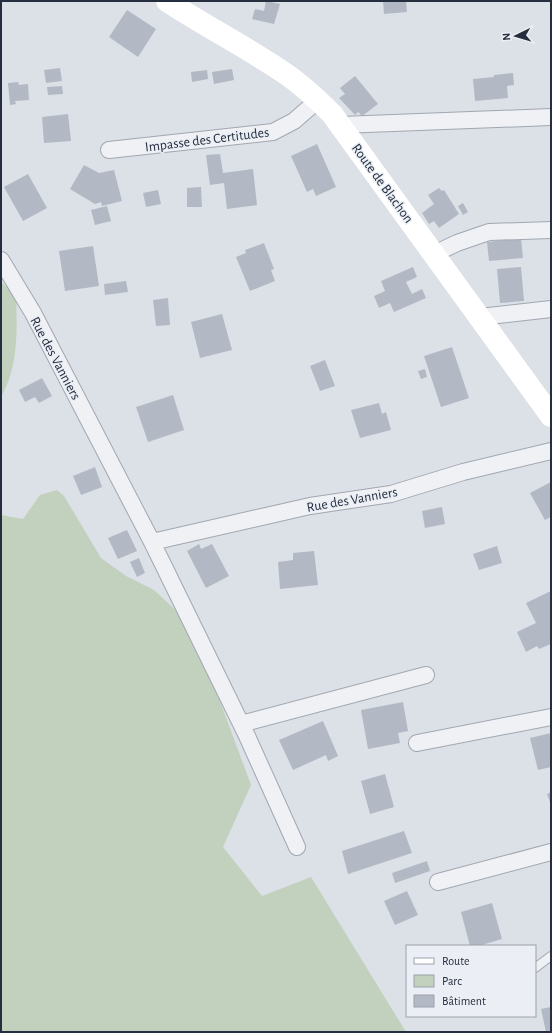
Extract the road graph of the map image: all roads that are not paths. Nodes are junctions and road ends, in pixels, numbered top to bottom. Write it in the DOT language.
graph roads {
  1 [pos="167,1"];
  2 [pos="318,100"];
  3 [pos="551,117"];
  4 [pos="341,125"];
  5 [pos="110,150"];
  6 [pos="551,230"];
  7 [pos="434,254"];
  8 [pos="1,260"];
  9 [pos="551,309"];
  10 [pos="480,317"];
  11 [pos="551,416"];
  12 [pos="551,451"];
  13 [pos="152,542"];
  14 [pos="426,675"];
  15 [pos="551,716"];
  16 [pos="242,724"];
  17 [pos="417,743"];
  18 [pos="297,847"];
  19 [pos="551,852"];
  20 [pos="438,882"];
  21 [pos="551,956"];
  22 [pos="536,967"];
  1 -- 2 [label="street, Route de Blachon"];
  2 -- 4 [label="street, Route de Blachon"];
  2 -- 5 [label="street, Impasse des Certitudes"];
  3 -- 4 [label="street"];
  4 -- 7 [label="street, Route de Blachon"];
  6 -- 7 [label="street"];
  7 -- 10 [label="street, Route de Blachon"];
  8 -- 13 [label="street, Rue des Vanniers"];
  9 -- 10 [label="street"];
  10 -- 11 [label="street, Route de Blachon"];
  12 -- 13 [label="street, Rue des Vanniers"];
  13 -- 16 [label="street, Rue des Vanniers"];
  14 -- 16 [label="street"];
  15 -- 17 [label="street"];
  16 -- 18 [label="street, Rue des Vanniers"];
  19 -- 20 [label="street"];
  21 -- 22 [label="lane"];
}
